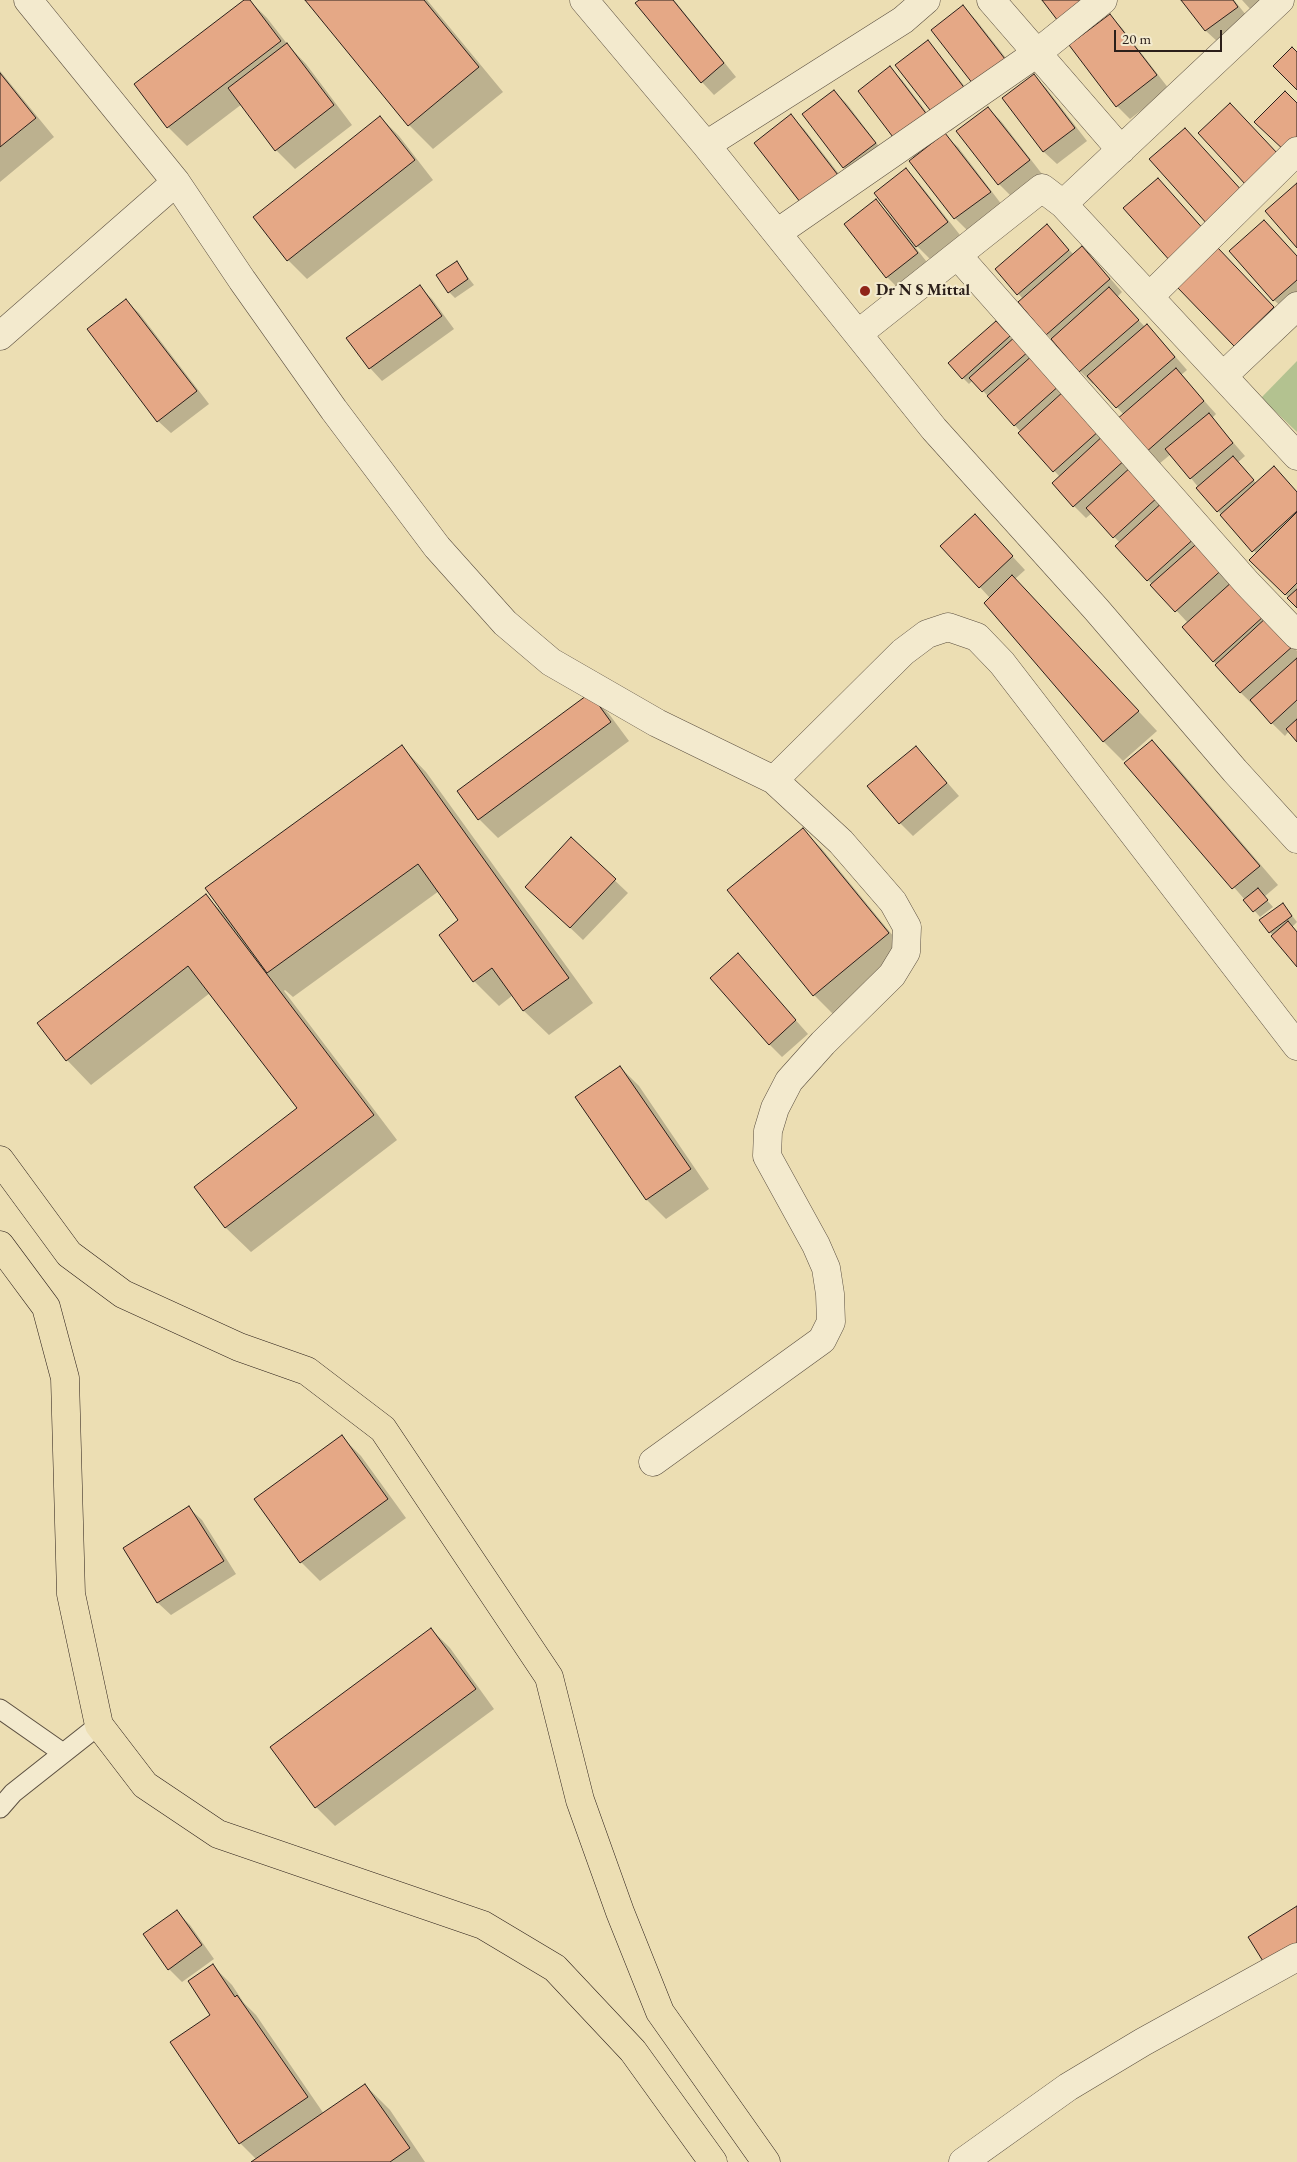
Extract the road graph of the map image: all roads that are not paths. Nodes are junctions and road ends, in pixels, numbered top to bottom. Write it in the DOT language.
graph roads {
  1 [pos="28,0"];
  2 [pos="584,0"];
  3 [pos="926,0"];
  4 [pos="991,0"];
  5 [pos="1103,0"];
  6 [pos="1280,0"];
  7 [pos="1037,53"];
  8 [pos="706,145"];
  9 [pos="1121,150"];
  10 [pos="1297,151"];
  11 [pos="176,182"];
  12 [pos="1063,204"];
  13 [pos="777,233"];
  14 [pos="958,256"];
  15 [pos="1150,296"];
  16 [pos="1297,306"];
  17 [pos="859,333"];
  18 [pos="0,336"];
  19 [pos="1224,375"];
  20 [pos="1297,456"];
  21 [pos="1297,634"];
  22 [pos="774,780"];
  23 [pos="1297,839"];
  24 [pos="1297,1046"];
  25 [pos="0,1160"];
  26 [pos="0,1245"];
  27 [pos="653,1462"];
  28 [pos="0,1709"];
  29 [pos="99,1725"];
  30 [pos="63,1753"];
  31 [pos="0,1808"];
  32 [pos="1297,1957"];
  33 [pos="713,2162"];
  34 [pos="766,2162"];
  35 [pos="963,2162"];
  1 -- 11 [label="street"];
  2 -- 8 [label="street"];
  3 -- 8 [label="street"];
  4 -- 7 [label="street"];
  5 -- 7 [label="street"];
  6 -- 9 [label="street"];
  7 -- 9 [label="street"];
  7 -- 13 [label="street"];
  8 -- 13 [label="street"];
  9 -- 12 [label="street"];
  10 -- 15 [label="street"];
  11 -- 18 [label="street"];
  11 -- 22 [label="street"];
  12 -- 14 [label="street"];
  12 -- 15 [label="street"];
  13 -- 17 [label="street"];
  14 -- 17 [label="street"];
  14 -- 21 [label="street"];
  15 -- 19 [label="street"];
  16 -- 19 [label="street"];
  17 -- 23 [label="street"];
  19 -- 20 [label="street"];
  22 -- 24 [label="street"];
  22 -- 27 [label="street"];
  25 -- 34 [label="main road"];
  26 -- 29 [label="main road"];
  28 -- 30 [label="lane"];
  29 -- 30 [label="lane"];
  29 -- 33 [label="main road"];
  30 -- 31 [label="lane"];
  32 -- 35 [label="street"];
}
